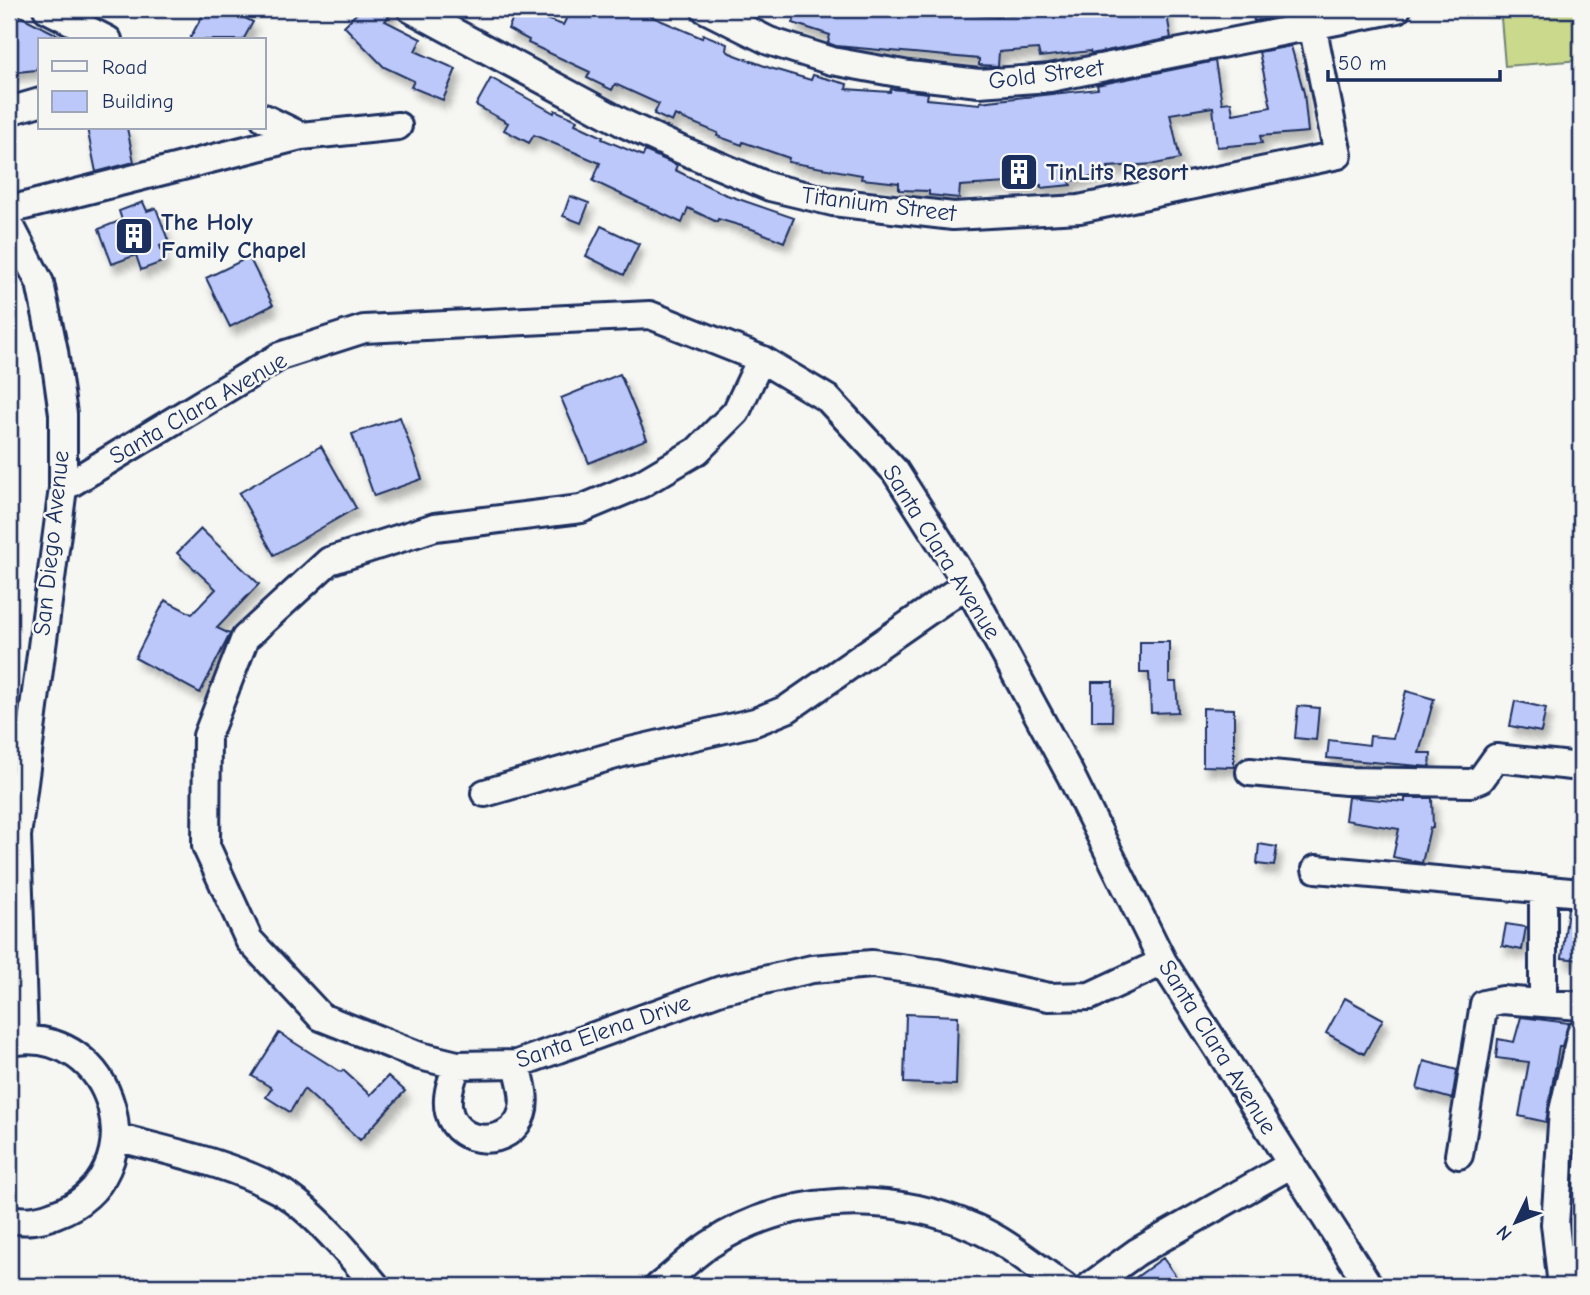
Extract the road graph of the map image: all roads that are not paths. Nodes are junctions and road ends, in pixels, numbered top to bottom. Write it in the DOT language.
graph roads {
  1 [pos="47,9"];
  2 [pos="411,9"];
  3 [pos="705,9"];
  4 [pos="1396,9"];
  5 [pos="1311,17"];
  6 [pos="80,34"];
  7 [pos="99,38"];
  8 [pos="38,103"];
  9 [pos="9,111"];
  10 [pos="266,119"];
  11 [pos="398,126"];
  12 [pos="301,136"];
  13 [pos="9,210"];
  14 [pos="9,223"];
  15 [pos="761,359"];
  16 [pos="63,488"];
  17 [pos="967,584"];
  18 [pos="1581,767"];
  19 [pos="1250,772"];
  20 [pos="485,793"];
  21 [pos="15,807"];
  22 [pos="13,836"];
  23 [pos="1316,869"];
  24 [pos="1543,889"];
  25 [pos="1581,893"];
  26 [pos="1163,962"];
  27 [pos="1543,1003"];
  28 [pos="1581,1006"];
  29 [pos="1581,1033"];
  30 [pos="16,1041"];
  31 [pos="517,1064"];
  32 [pos="457,1065"];
  33 [pos="116,1137"];
  34 [pos="1459,1155"];
  35 [pos="1292,1164"];
  36 [pos="9,1219"];
  37 [pos="376,1286"];
  38 [pos="659,1286"];
  39 [pos="1064,1286"];
  40 [pos="1090,1286"];
  41 [pos="1369,1286"];
  42 [pos="1562,1286"];
  1 -- 6 [label="street"];
  2 -- 5 [label="street, Titanium Street"];
  3 -- 5 [label="street, Gold Street"];
  4 -- 5 [label="street, Gold Street"];
  6 -- 7 [label="street"];
  8 -- 9 [label="street"];
  10 -- 12 [label="street"];
  11 -- 12 [label="street"];
  12 -- 13 [label="street"];
  14 -- 16 [label="street, San Diego Avenue"];
  15 -- 16 [label="street, Santa Clara Avenue"];
  15 -- 17 [label="street, Santa Clara Avenue"];
  15 -- 32 [label="street, Santa Elena Drive"];
  16 -- 21 [label="street, San Diego Avenue"];
  17 -- 20 [label="street"];
  17 -- 26 [label="street, Santa Clara Avenue"];
  18 -- 19 [label="street"];
  21 -- 22 [label="street, San Diego Avenue"];
  22 -- 30 [label="street, San Diego Avenue"];
  23 -- 24 [label="street"];
  24 -- 25 [label="street"];
  24 -- 27 [label="street"];
  26 -- 31 [label="street, Santa Elena Drive"];
  26 -- 35 [label="street, Santa Clara Avenue"];
  27 -- 28 [label="street"];
  27 -- 34 [label="street"];
  29 -- 42 [label="street"];
  30 -- 33 [label="street"];
  31 -- 32 [label="street, Santa Elena Drive"];
  31 -- 32 [label="street"];
  33 -- 36 [label="street"];
  33 -- 37 [label="street"];
  35 -- 40 [label="street"];
  35 -- 41 [label="street, Santa Clara Avenue"];
  38 -- 39 [label="street"];
}
